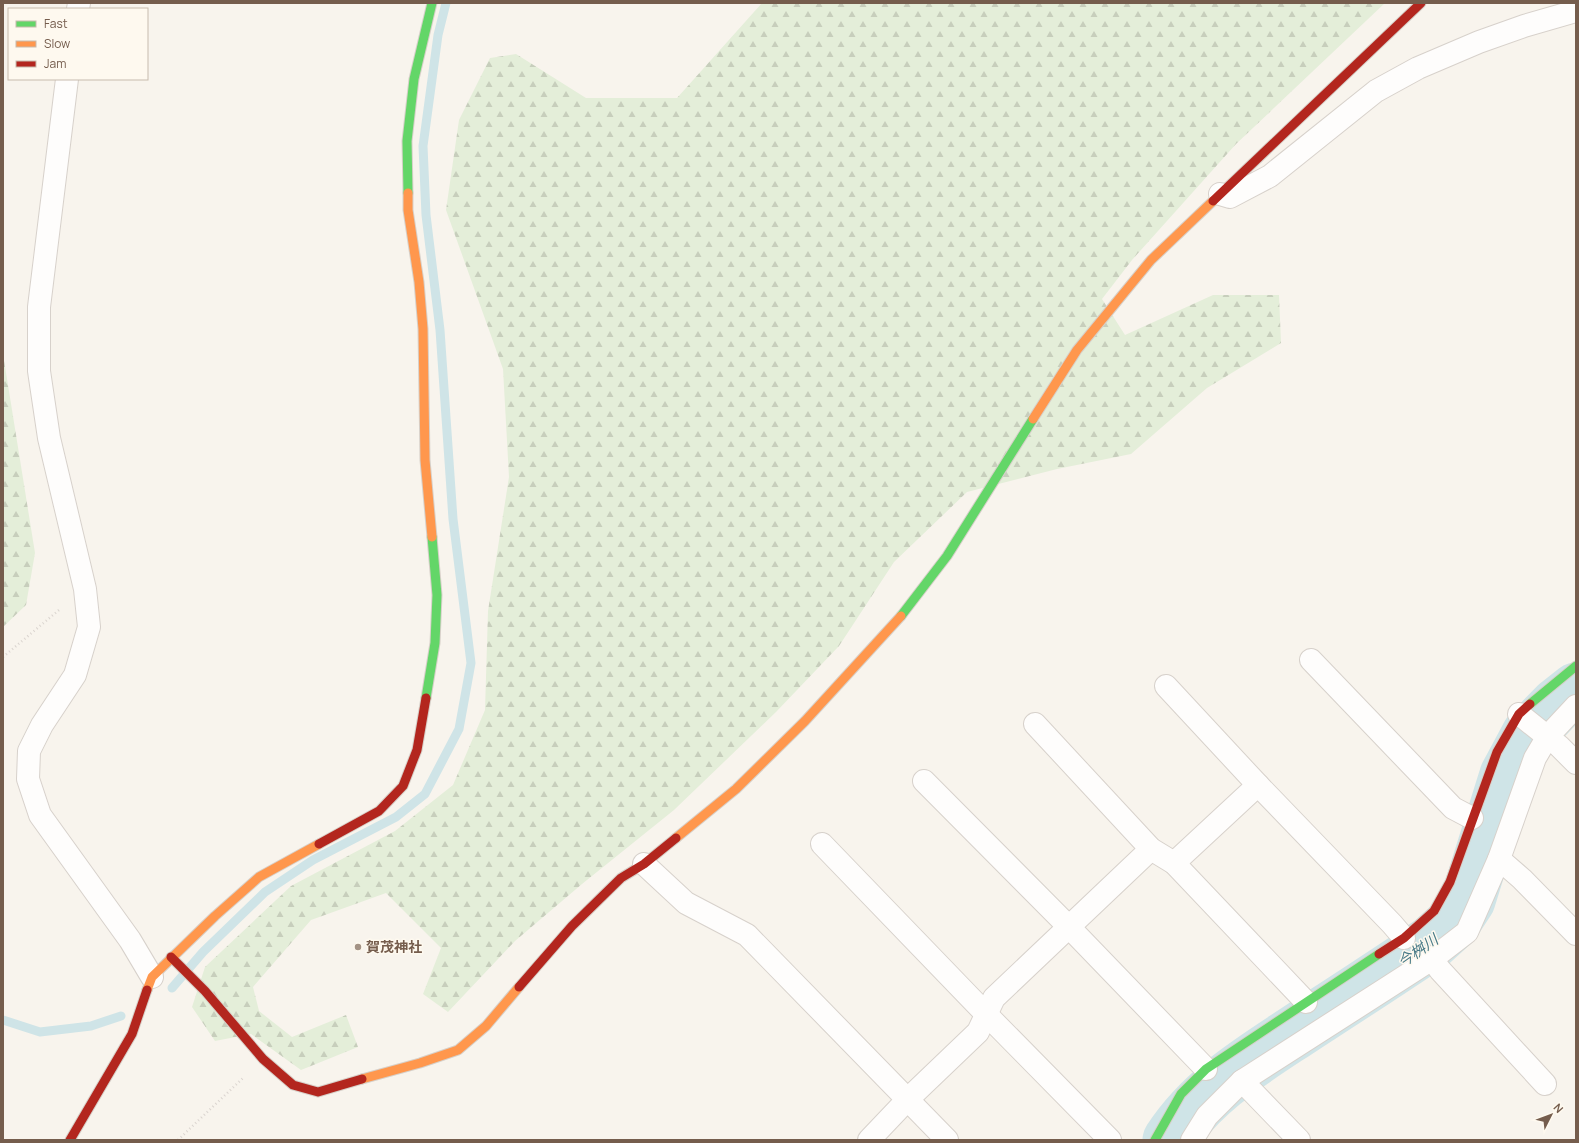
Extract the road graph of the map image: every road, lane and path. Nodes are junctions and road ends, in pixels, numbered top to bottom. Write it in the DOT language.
graph roads {
  1 [pos="432,3"];
  2 [pos="1421,3"];
  3 [pos="1576,11"];
  4 [pos="67,80"];
  5 [pos="1220,194"];
  6 [pos="85,589"];
  7 [pos="3,657"];
  8 [pos="1311,660"];
  9 [pos="1576,666"];
  10 [pos="1166,686"];
  11 [pos="1576,706"];
  12 [pos="1520,714"];
  13 [pos="1035,724"];
  14 [pos="1548,736"];
  15 [pos="1576,763"];
  16 [pos="924,782"];
  17 [pos="1258,785"];
  18 [pos="1472,818"];
  19 [pos="822,844"];
  20 [pos="1151,849"];
  21 [pos="1499,859"];
  22 [pos="1174,863"];
  23 [pos="644,864"];
  24 [pos="1070,927"];
  25 [pos="1576,934"];
  26 [pos="1404,938"];
  27 [pos="171,957"];
  28 [pos="1432,959"];
  29 [pos="152,977"];
  30 [pos="1306,1002"];
  31 [pos="987,1015"];
  32 [pos="263,1059"];
  33 [pos="1206,1069"];
  34 [pos="1242,1081"];
  35 [pos="1546,1084"];
  36 [pos="908,1100"];
  37 [pos="70,1140"];
  38 [pos="178,1140"];
  39 [pos="869,1140"];
  40 [pos="947,1140"];
  41 [pos="1110,1140"];
  42 [pos="1155,1140"];
  43 [pos="1192,1140"];
  44 [pos="1299,1140"];
  1 -- 27 [label="street"];
  2 -- 5 [label="street"];
  3 -- 5 [label="street"];
  4 -- 6 [label="street"];
  5 -- 23 [label="street"];
  6 -- 7 [label="path"];
  6 -- 29 [label="street"];
  8 -- 18 [label="street"];
  9 -- 12 [label="street"];
  10 -- 17 [label="street"];
  11 -- 14 [label="street"];
  12 -- 14 [label="street"];
  12 -- 18 [label="street"];
  13 -- 20 [label="street"];
  14 -- 15 [label="street"];
  14 -- 21 [label="street"];
  16 -- 24 [label="street"];
  17 -- 22 [label="street"];
  17 -- 26 [label="street"];
  18 -- 26 [label="street"];
  19 -- 31 [label="street"];
  20 -- 22 [label="street"];
  20 -- 24 [label="street"];
  21 -- 25 [label="street"];
  21 -- 28 [label="street"];
  22 -- 30 [label="street"];
  23 -- 32 [label="street"];
  23 -- 36 [label="street"];
  24 -- 31 [label="street"];
  24 -- 33 [label="street"];
  26 -- 30 [label="street"];
  27 -- 29 [label="street"];
  27 -- 32 [label="street"];
  28 -- 34 [label="street"];
  28 -- 35 [label="street"];
  29 -- 37 [label="street"];
  30 -- 33 [label="street"];
  31 -- 36 [label="street"];
  31 -- 41 [label="street"];
  32 -- 38 [label="path"];
  33 -- 42 [label="street"];
  34 -- 43 [label="street"];
  34 -- 44 [label="street"];
  36 -- 39 [label="street"];
  36 -- 40 [label="street"];
}
